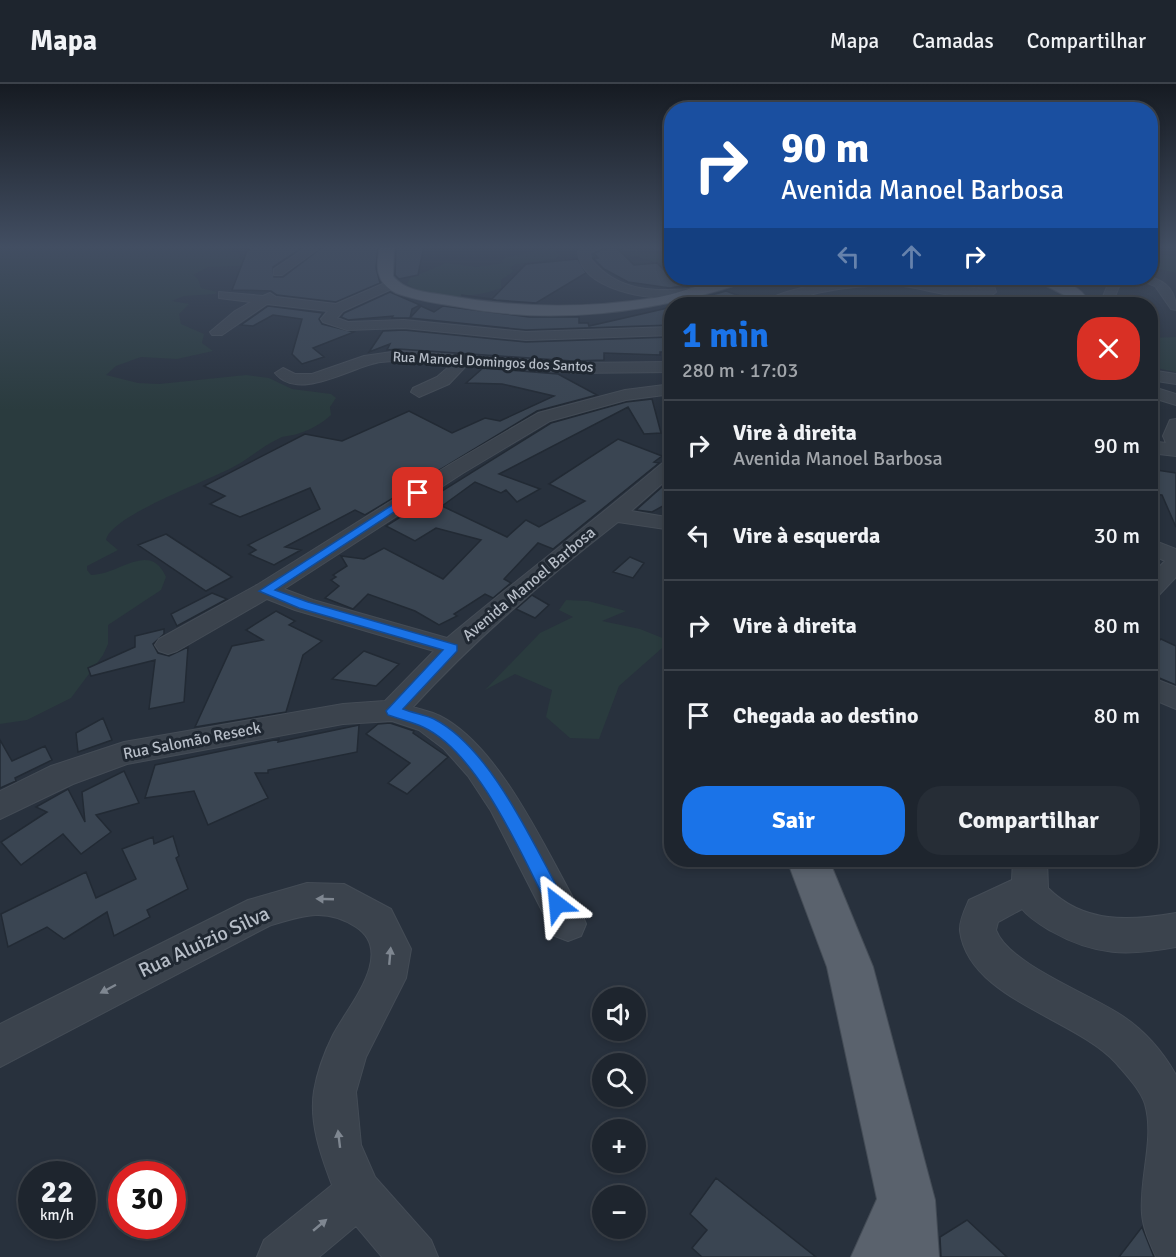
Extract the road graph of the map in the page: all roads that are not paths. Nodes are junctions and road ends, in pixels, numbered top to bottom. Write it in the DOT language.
graph roads {
  1 [pos="267,301"];
  2 [pos="275,301"];
  3 [pos="354,301"];
  4 [pos="447,301"];
  5 [pos="656,301"];
  6 [pos="338,308"];
  7 [pos="664,331"];
  8 [pos="217,332"];
  9 [pos="462,362"];
  10 [pos="664,367"];
  11 [pos="283,373"];
  12 [pos="1158,376"];
  13 [pos="1176,379"];
  14 [pos="664,390"];
  15 [pos="419,392"];
  16 [pos="1158,394"];
  17 [pos="1176,400"];
  18 [pos="1176,424"];
  19 [pos="1176,445"];
  20 [pos="1158,448"];
  21 [pos="1176,450"];
  22 [pos="664,472"];
  23 [pos="615,515"];
  24 [pos="664,523"];
  25 [pos="1158,549"];
  26 [pos="1176,557"];
  27 [pos="1176,563"];
  28 [pos="1158,582"];
  29 [pos="265,591"];
  30 [pos="168,645"];
  31 [pos="452,648"];
  32 [pos="1158,690"];
  33 [pos="1176,699"];
  34 [pos="393,711"];
  35 [pos="0,806"];
  36 [pos="811,867"];
  37 [pos="1031,876"];
  38 [pos="568,924"];
  39 [pos="1176,930"];
  40 [pos="0,1046"];
  41 [pos="359,1193"];
  42 [pos="906,1200"];
  43 [pos="1176,1246"];
  44 [pos="281,1257"];
  45 [pos="414,1257"];
  46 [pos="881,1257"];
  47 [pos="909,1257"];
  1 -- 8 [label="street"];
  2 -- 6 [label="street"];
  3 -- 6 [label="street"];
  4 -- 5 [label="main road"];
  6 -- 7 [label="street"];
  9 -- 10 [label="street, Rua Manoel Domingos dos Santos"];
  9 -- 11 [label="street, Rua Manoel Domingos dos Santos"];
  9 -- 15 [label="street"];
  12 -- 13 [label="street"];
  14 -- 29 [label="street"];
  16 -- 17 [label="street"];
  18 -- 19 [label="street"];
  20 -- 21 [label="street"];
  22 -- 23 [label="street, Avenida Manoel Barbosa"];
  23 -- 24 [label="street"];
  23 -- 31 [label="street, Avenida Manoel Barbosa"];
  25 -- 26 [label="street"];
  27 -- 28 [label="street"];
  29 -- 30 [label="street"];
  29 -- 31 [label="street"];
  31 -- 34 [label="street, Avenida Manoel Barbosa"];
  32 -- 33 [label="street"];
  34 -- 35 [label="street, Rua Salomão Reseck"];
  34 -- 38 [label="street"];
  36 -- 42 [label="main road"];
  37 -- 39 [label="street"];
  37 -- 43 [label="street"];
  41 -- 40 [label="street, Rua Aluizio Silva, one-way"];
  44 -- 41 [label="street, one-way"];
  41 -- 45 [label="street, Rua Aluizio Silva"];
  42 -- 46 [label="main road"];
  42 -- 47 [label="main road"];
}
